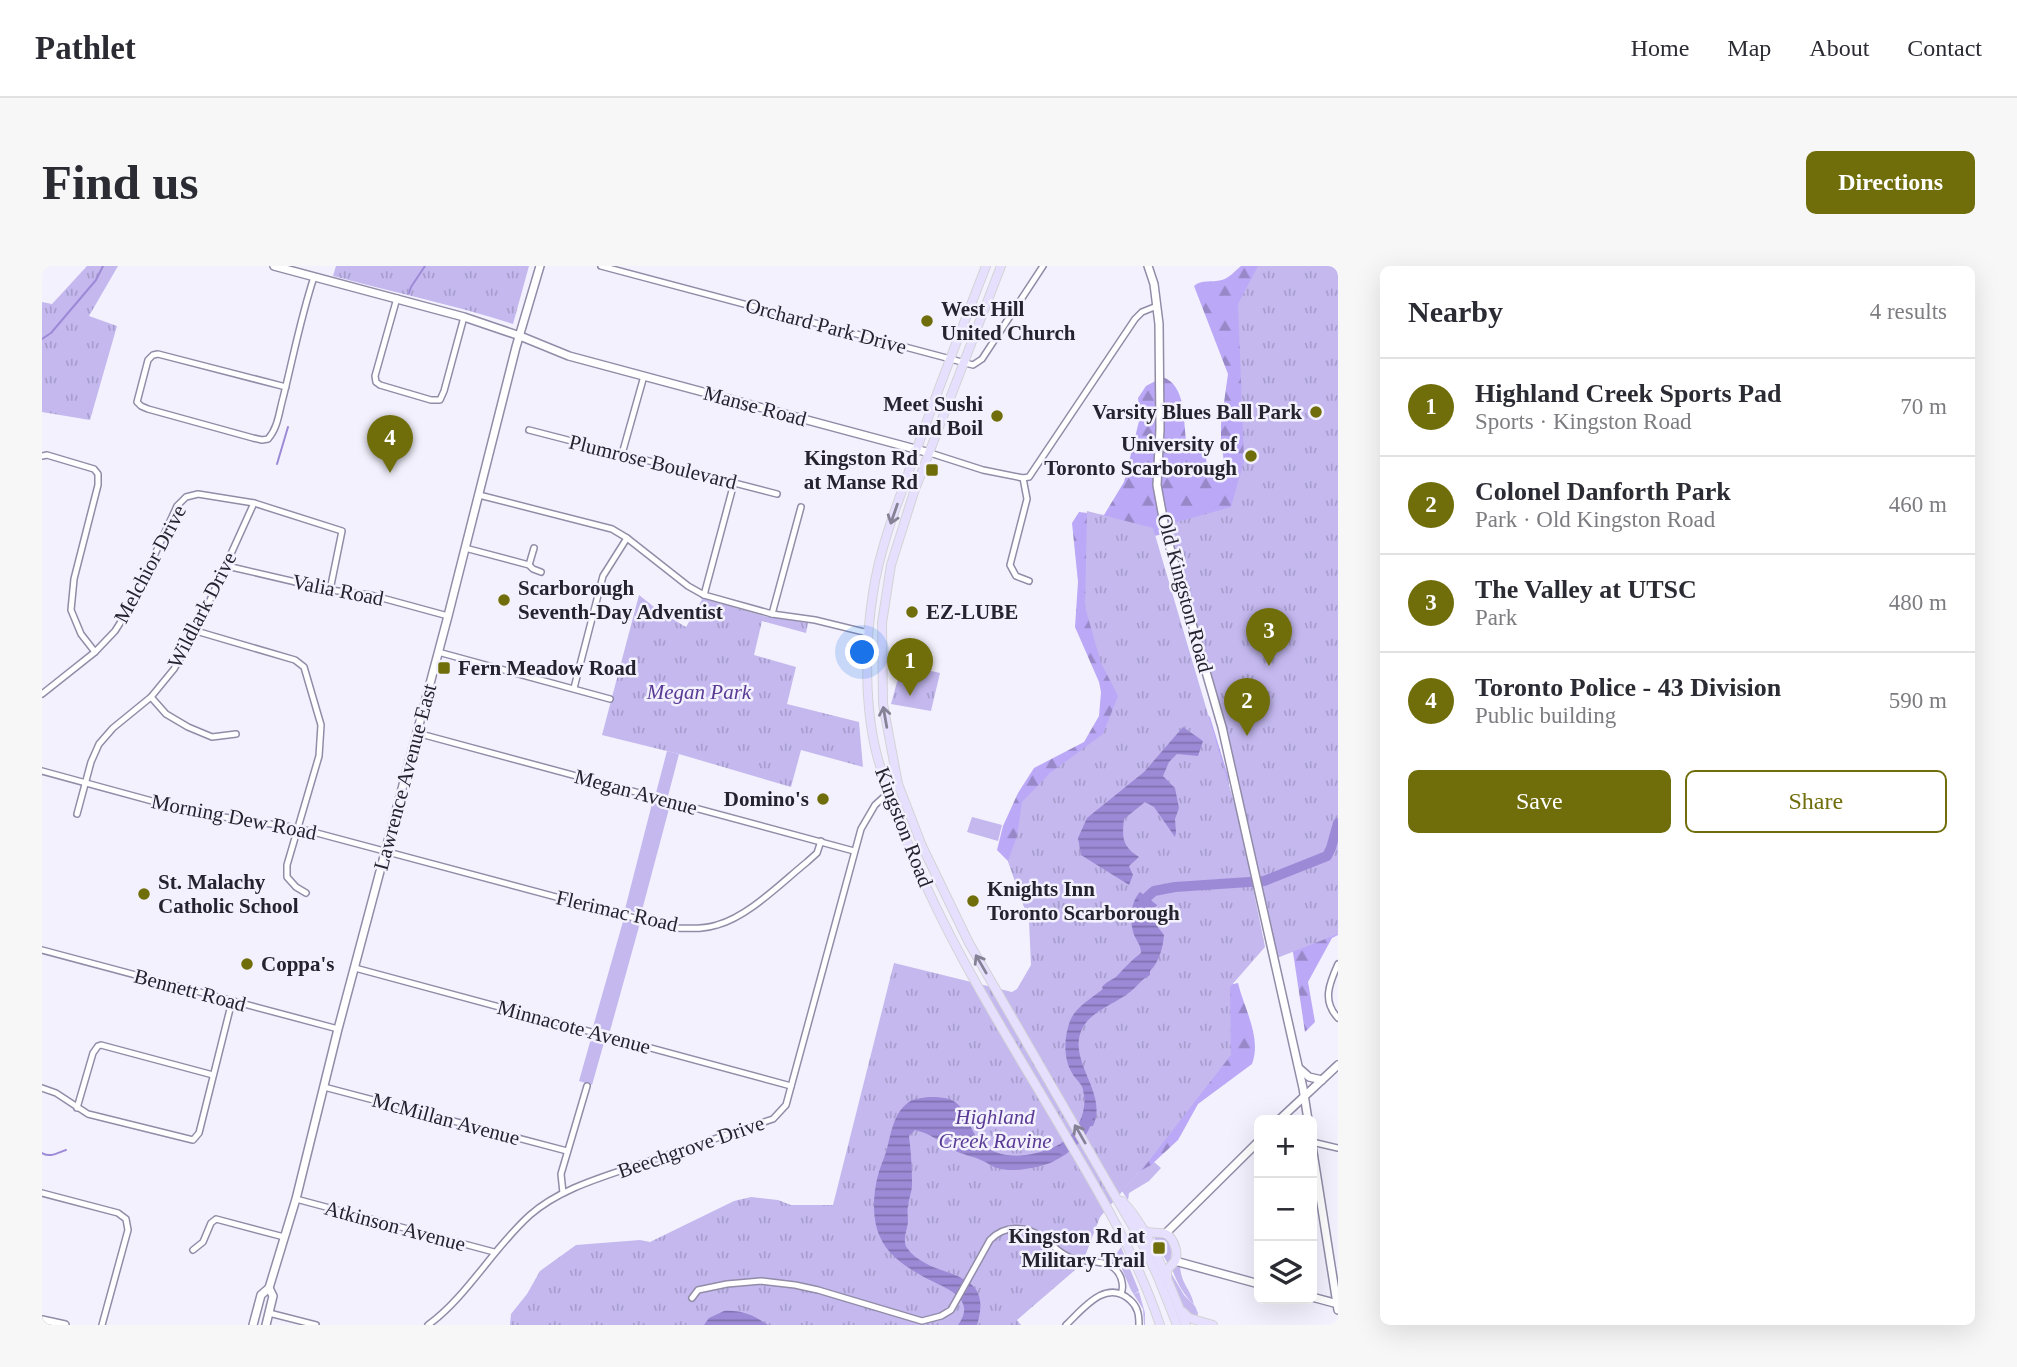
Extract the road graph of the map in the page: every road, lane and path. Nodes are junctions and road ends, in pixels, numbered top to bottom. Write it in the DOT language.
graph roads {
  1 [pos="274,266"];
  2 [pos="540,266"];
  3 [pos="601,266"];
  4 [pos="986,266"];
  5 [pos="1001,266"];
  6 [pos="1043,266"];
  7 [pos="1147,266"];
  8 [pos="314,276"];
  9 [pos="397,298"];
  10 [pos="1157,306"];
  11 [pos="464,317"];
  12 [pos="520,336"];
  13 [pos="951,359"];
  14 [pos="964,363"];
  15 [pos="644,376"];
  16 [pos="286,387"];
  17 [pos="529,430"];
  18 [pos="916,449"];
  19 [pos="930,453"];
  20 [pos="622,454"];
  21 [pos="42,456"];
  22 [pos="1023,478"];
  23 [pos="734,483"];
  24 [pos="778,494"];
  25 [pos="479,495"];
  26 [pos="254,503"];
  27 [pos="801,507"];
  28 [pos="627,538"];
  29 [pos="465,548"];
  30 [pos="534,548"];
  31 [pos="529,565"];
  32 [pos="227,566"];
  33 [pos="541,572"];
  34 [pos="1029,581"];
  35 [pos="330,590"];
  36 [pos="704,595"];
  37 [pos="772,614"];
  38 [pos="448,616"];
  39 [pos="196,631"];
  40 [pos="868,633"];
  41 [pos="438,652"];
  42 [pos="95,653"];
  43 [pos="574,688"];
  44 [pos="42,694"];
  45 [pos="151,697"];
  46 [pos="610,699"];
  47 [pos="417,733"];
  48 [pos="236,734"];
  49 [pos="42,771"];
  50 [pos="85,783"];
  51 [pos="898,784"];
  52 [pos="888,793"];
  53 [pos="77,814"];
  54 [pos="298,828"];
  55 [pos="821,841"];
  56 [pos="386,851"];
  57 [pos="854,851"];
  58 [pos="306,893"];
  59 [pos="42,950"];
  60 [pos="1338,964"];
  61 [pos="355,968"];
  62 [pos="232,1001"];
  63 [pos="1338,1018"];
  64 [pos="338,1029"];
  65 [pos="1298,1065"];
  66 [pos="1338,1065"];
  67 [pos="213,1074"];
  68 [pos="1322,1080"];
  69 [pos="587,1086"];
  70 [pos="792,1086"];
  71 [pos="324,1087"];
  72 [pos="42,1088"];
  73 [pos="1304,1097"];
  74 [pos="77,1108"];
  75 [pos="1284,1115"];
  76 [pos="1307,1115"];
  77 [pos="1317,1145"];
  78 [pos="1254,1146"];
  79 [pos="1338,1148"];
  80 [pos="567,1151"];
  81 [pos="1317,1175"];
  82 [pos="563,1193"];
  83 [pos="1115,1193"];
  84 [pos="42,1194"];
  85 [pos="296,1199"];
  86 [pos="1142,1229"];
  87 [pos="1165,1234"];
  88 [pos="284,1237"];
  89 [pos="192,1250"];
  90 [pos="494,1252"];
  91 [pos="1175,1261"];
  92 [pos="1168,1281"];
  93 [pos="1254,1283"];
  94 [pos="269,1288"];
  95 [pos="1121,1294"];
  96 [pos="692,1298"];
  97 [pos="1317,1299"];
  98 [pos="1338,1306"];
  99 [pos="1178,1307"];
  100 [pos="270,1313"];
  101 [pos="42,1320"];
  102 [pos="65,1325"];
  103 [pos="102,1325"];
  104 [pos="253,1325"];
  105 [pos="266,1325"];
  106 [pos="316,1325"];
  107 [pos="428,1325"];
  108 [pos="1066,1325"];
  109 [pos="1139,1325"];
  110 [pos="1158,1325"];
  111 [pos="1177,1325"];
  112 [pos="1186,1325"];
  113 [pos="1213,1325"];
  1 -- 8 [label="street, Manse Road"];
  2 -- 12 [label="street, Lawrence Avenue East"];
  3 -- 13 [label="street, Orchard Park Drive"];
  4 -- 13 [label="main road, Kingston Road"];
  5 -- 14 [label="main road, Kingston Road"];
  6 -- 14 [label="street"];
  7 -- 10 [label="street, Old Kingston Road"];
  8 -- 9 [label="street, Manse Road"];
  8 -- 16 [label="street"];
  9 -- 11 [label="street, Manse Road"];
  9 -- 11 [label="street"];
  10 -- 22 [label="street"];
  10 -- 65 [label="street, Old Kingston Road"];
  11 -- 12 [label="street, Manse Road"];
  12 -- 15 [label="street, Manse Road"];
  12 -- 25 [label="street, Lawrence Avenue East"];
  13 -- 14 [label="street, Orchard Park Drive"];
  13 -- 18 [label="main road, Kingston Road"];
  14 -- 19 [label="main road, Kingston Road"];
  15 -- 18 [label="street, Manse Road"];
  15 -- 20 [label="street"];
  16 -- 16 [label="street"];
  17 -- 20 [label="street, Plumrose Boulevard"];
  18 -- 19 [label="street, Manse Road"];
  18 -- 40 [label="main road, Kingston Road, one-way"];
  19 -- 22 [label="street, Manse Road"];
  51 -- 19 [label="main road, Kingston Road, one-way"];
  20 -- 23 [label="street, Plumrose Boulevard"];
  21 -- 42 [label="street"];
  22 -- 34 [label="street"];
  23 -- 24 [label="street, Plumrose Boulevard"];
  23 -- 36 [label="street"];
  25 -- 28 [label="street"];
  25 -- 29 [label="street, Lawrence Avenue East"];
  26 -- 32 [label="street, Wildlark Drive"];
  26 -- 35 [label="street, Melchior Drive"];
  26 -- 42 [label="street, Melchior Drive"];
  27 -- 37 [label="street"];
  28 -- 36 [label="street"];
  28 -- 43 [label="street"];
  29 -- 31 [label="street"];
  29 -- 38 [label="street, Lawrence Avenue East"];
  30 -- 31 [label="street"];
  31 -- 33 [label="street"];
  32 -- 35 [label="street, Valia Road"];
  32 -- 39 [label="street, Wildlark Drive"];
  35 -- 38 [label="street, Valia Road"];
  36 -- 37 [label="street"];
  37 -- 40 [label="street"];
  38 -- 41 [label="street, Lawrence Avenue East"];
  39 -- 45 [label="street, Wildlark Drive"];
  39 -- 54 [label="street"];
  40 -- 52 [label="main road, Kingston Road"];
  41 -- 43 [label="street"];
  41 -- 47 [label="street, Lawrence Avenue East"];
  42 -- 44 [label="street, Melchior Drive"];
  43 -- 46 [label="street"];
  45 -- 48 [label="street"];
  45 -- 50 [label="street, Wildlark Drive"];
  47 -- 55 [label="street, Megan Avenue"];
  47 -- 56 [label="street, Lawrence Avenue East"];
  49 -- 50 [label="street, Morning Dew Road"];
  50 -- 53 [label="street, Wildlark Drive"];
  50 -- 54 [label="street, Morning Dew Road"];
  51 -- 52 [label="street, Beechgrove Drive"];
  83 -- 51 [label="main road, Kingston Road, one-way"];
  52 -- 57 [label="street, Beechgrove Drive"];
  52 -- 110 [label="main road, Kingston Road"];
  54 -- 56 [label="street, Morning Dew Road"];
  54 -- 58 [label="street"];
  55 -- 56 [label="street, Flerimac Road"];
  55 -- 57 [label="street, Megan Avenue"];
  56 -- 61 [label="street, Lawrence Avenue East"];
  57 -- 70 [label="street, Beechgrove Drive"];
  59 -- 62 [label="street, Bennett Road"];
  60 -- 63 [label="street"];
  61 -- 64 [label="street, Lawrence Avenue East"];
  61 -- 70 [label="street, Minnacote Avenue"];
  62 -- 64 [label="street, Bennett Road"];
  62 -- 67 [label="street"];
  64 -- 71 [label="street, Lawrence Avenue East"];
  65 -- 68 [label="street"];
  65 -- 73 [label="street, Old Kingston Road"];
  66 -- 68 [label="street"];
  67 -- 74 [label="street"];
  67 -- 74 [label="street"];
  68 -- 73 [label="street"];
  69 -- 80 [label="street"];
  70 -- 82 [label="street, Beechgrove Drive"];
  71 -- 80 [label="street, McMillan Avenue"];
  71 -- 85 [label="street, Lawrence Avenue East"];
  72 -- 74 [label="street"];
  73 -- 75 [label="street"];
  73 -- 76 [label="street, Old Kingston Road"];
  77 -- 79 [label="street"];
  78 -- 87 [label="street"];
  80 -- 82 [label="street"];
  81 -- 98 [label="street"];
  82 -- 90 [label="street, Beechgrove Drive"];
  83 -- 86 [label="main road"];
  83 -- 111 [label="main road"];
  84 -- 103 [label="street"];
  85 -- 88 [label="street, Lawrence Avenue East"];
  85 -- 90 [label="street, Atkinson Avenue"];
  86 -- 87 [label="main road"];
  86 -- 92 [label="main road"];
  87 -- 91 [label="main road"];
  88 -- 89 [label="street"];
  88 -- 94 [label="street, Lawrence Avenue East"];
  90 -- 107 [label="street, Beechgrove Drive"];
  91 -- 92 [label="main road"];
  91 -- 93 [label="street"];
  92 -- 99 [label="main road"];
  94 -- 100 [label="street, Lawrence Avenue East"];
  94 -- 104 [label="street, Lawrence Avenue East"];
  95 -- 96 [label="street"];
  95 -- 108 [label="street"];
  95 -- 109 [label="street"];
  97 -- 98 [label="street"];
  99 -- 112 [label="main road"];
  99 -- 113 [label="main road"];
  100 -- 105 [label="street, Lawrence Avenue East"];
  100 -- 106 [label="street"];
  101 -- 102 [label="street"];
}
